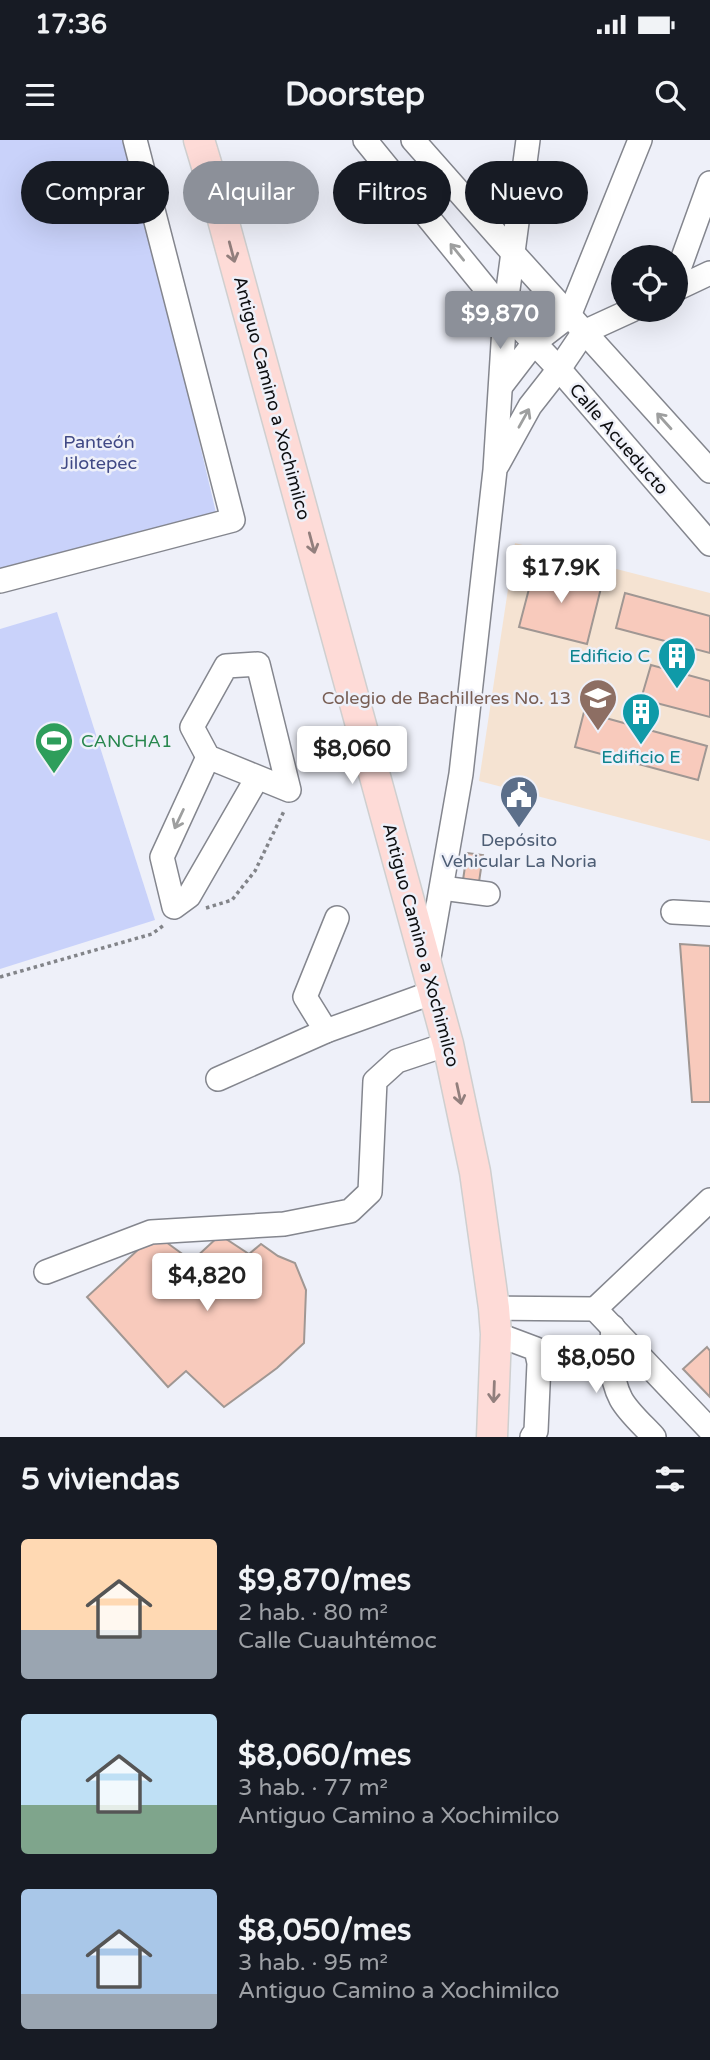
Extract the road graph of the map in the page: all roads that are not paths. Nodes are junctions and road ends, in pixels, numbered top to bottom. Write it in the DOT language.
graph roads {
  1 [pos="135,140"];
  2 [pos="198,140"];
  3 [pos="365,140"];
  4 [pos="413,140"];
  5 [pos="528,140"];
  6 [pos="640,140"];
  7 [pos="710,183"];
  8 [pos="688,245"];
  9 [pos="513,254"];
  10 [pos="710,273"];
  11 [pos="688,283"];
  12 [pos="506,312"];
  13 [pos="611,315"];
  14 [pos="577,324"];
  15 [pos="534,343"];
  16 [pos="559,369"];
  17 [pos="501,386"];
  18 [pos="495,470"];
  19 [pos="710,471"];
  20 [pos="710,544"];
  21 [pos="0,581"];
  22 [pos="208,757"];
  23 [pos="257,778"];
  24 [pos="442,888"];
  25 [pos="488,894"];
  26 [pos="673,912"];
  27 [pos="710,914"];
  28 [pos="337,918"];
  29 [pos="430,980"];
  30 [pos="326,1031"];
  31 [pos="448,1044"];
  32 [pos="218,1079"];
  33 [pos="710,1200"];
  34 [pos="46,1272"];
  35 [pos="595,1309"];
  36 [pos="495,1321"];
  37 [pos="613,1327"];
  38 [pos="710,1430"];
  39 [pos="492,1437"];
  40 [pos="532,1437"];
  41 [pos="654,1437"];
  1 -- 21 [label="street"];
  2 -- 29 [label="main road, Antiguo Camino a Xochimilco, one-way"];
  12 -- 3 [label="street, Calle Acueducto, one-way"];
  4 -- 9 [label="street"];
  5 -- 9 [label="street"];
  6 -- 14 [label="street"];
  7 -- 8 [label="street"];
  9 -- 12 [label="street"];
  9 -- 14 [label="street"];
  10 -- 11 [label="street"];
  12 -- 15 [label="street, Calle Acueducto"];
  12 -- 17 [label="street"];
  13 -- 14 [label="street"];
  14 -- 15 [label="street"];
  14 -- 16 [label="street"];
  19 -- 14 [label="street, one-way"];
  15 -- 16 [label="street, Calle Acueducto"];
  15 -- 17 [label="street"];
  18 -- 16 [label="street, one-way"];
  16 -- 20 [label="street, Calle Acueducto"];
  17 -- 18 [label="street"];
  18 -- 24 [label="street"];
  22 -- 23 [label="street"];
  22 -- 23 [label="street"];
  22 -- 23 [label="street, one-way"];
  24 -- 25 [label="street"];
  24 -- 29 [label="street"];
  26 -- 27 [label="street"];
  28 -- 30 [label="street"];
  29 -- 30 [label="street"];
  29 -- 31 [label="main road, Antiguo Camino a Xochimilco"];
  30 -- 32 [label="street"];
  31 -- 34 [label="street"];
  31 -- 36 [label="main road, Antiguo Camino a Xochimilco, one-way"];
  33 -- 35 [label="street"];
  35 -- 36 [label="street"];
  35 -- 37 [label="street"];
  36 -- 39 [label="main road, Antiguo Camino a Xochimilco, one-way"];
  36 -- 40 [label="street"];
  37 -- 38 [label="street"];
  37 -- 41 [label="street"];
}
